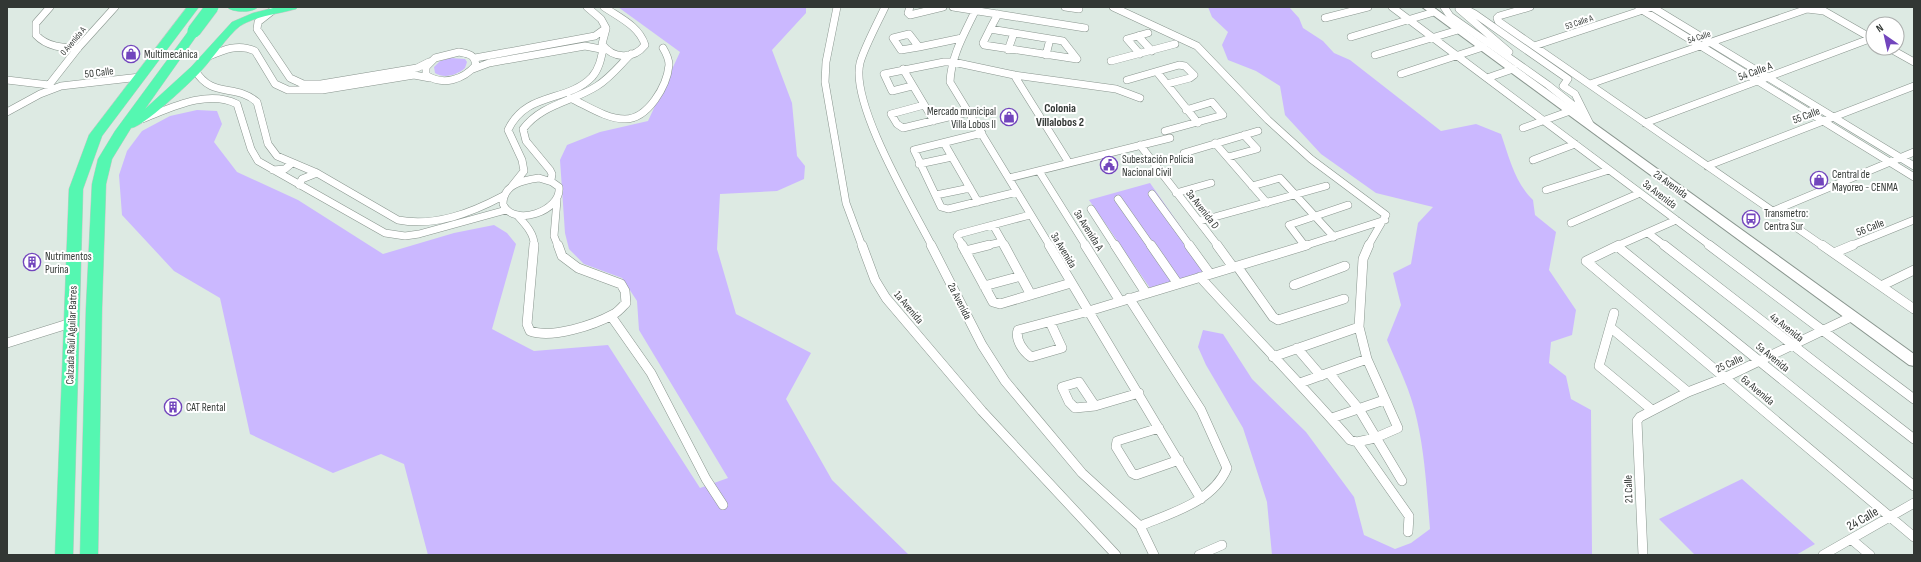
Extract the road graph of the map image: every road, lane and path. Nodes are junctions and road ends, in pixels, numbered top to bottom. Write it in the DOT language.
graph roads {
  1 [pos="50,7"];
  2 [pos="115,7"];
  3 [pos="193,7"];
  4 [pos="213,7"];
  5 [pos="233,7"];
  6 [pos="252,7"];
  7 [pos="292,7"];
  8 [pos="587,7"];
  9 [pos="604,7"];
  10 [pos="837,7"];
  11 [pos="885,7"];
  12 [pos="910,7"];
  13 [pos="943,7"];
  14 [pos="953,7"];
  15 [pos="1065,7"];
  16 [pos="1113,7"];
  17 [pos="1368,7"];
  18 [pos="1392,7"];
  19 [pos="1444,7"];
  20 [pos="1456,7"];
  21 [pos="1462,7"];
  22 [pos="1530,7"];
  23 [pos="1652,7"];
  24 [pos="976,9"];
  25 [pos="1079,9"];
  26 [pos="1639,9"];
  27 [pos="1431,10"];
  28 [pos="272,11"];
  29 [pos="998,14"];
  30 [pos="1325,18"];
  31 [pos="1409,19"];
  32 [pos="181,23"];
  33 [pos="606,28"];
  34 [pos="1085,28"];
  35 [pos="990,30"];
  36 [pos="1458,30"];
  37 [pos="1014,33"];
  38 [pos="1148,33"];
  39 [pos="1865,35"];
  40 [pos="1138,36"];
  41 [pos="1351,37"];
  42 [pos="1433,37"];
  43 [pos="962,38"];
  44 [pos="1050,39"];
  45 [pos="1865,42"];
  46 [pos="1711,43"];
  47 [pos="1176,44"];
  48 [pos="1534,46"];
  49 [pos="1700,46"];
  50 [pos="919,47"];
  51 [pos="1483,47"];
  52 [pos="78,48"];
  53 [pos="663,48"];
  54 [pos="605,49"];
  55 [pos="1150,49"];
  56 [pos="1008,50"];
  57 [pos="1137,52"];
  58 [pos="631,54"];
  59 [pos="1046,55"];
  60 [pos="1375,55"];
  61 [pos="1457,56"];
  62 [pos="1903,56"];
  63 [pos="475,58"];
  64 [pos="205,59"];
  65 [pos="1111,61"];
  66 [pos="430,62"];
  67 [pos="953,62"];
  68 [pos="1914,62"];
  69 [pos="473,69"];
  70 [pos="1513,69"];
  71 [pos="195,70"];
  72 [pos="903,70"];
  73 [pos="1157,72"];
  74 [pos="1400,74"];
  75 [pos="1014,75"];
  76 [pos="140,77"];
  77 [pos="1768,77"];
  78 [pos="430,78"];
  79 [pos="1486,78"];
  80 [pos="7,80"];
  81 [pos="1126,80"];
  82 [pos="1757,81"];
  83 [pos="1167,84"];
  84 [pos="1590,84"];
  85 [pos="1548,85"];
  86 [pos="912,86"];
  87 [pos="1914,86"];
  88 [pos="50,87"];
  89 [pos="1557,88"];
  90 [pos="563,93"];
  91 [pos="572,98"];
  92 [pos="1140,98"];
  93 [pos="924,105"];
  94 [pos="1186,110"];
  95 [pos="1570,111"];
  96 [pos="7,112"];
  97 [pos="969,112"];
  98 [pos="1585,114"];
  99 [pos="1833,117"];
  100 [pos="1543,120"];
  101 [pos="934,121"];
  102 [pos="1822,121"];
  103 [pos="1198,123"];
  104 [pos="1645,123"];
  105 [pos="129,126"];
  106 [pos="1591,126"];
  107 [pos="1523,128"];
  108 [pos="1165,131"];
  109 [pos="1258,131"];
  110 [pos="982,133"];
  111 [pos="1244,135"];
  112 [pos="1170,138"];
  113 [pos="944,143"];
  114 [pos="1215,143"];
  115 [pos="1575,144"];
  116 [pos="1140,145"];
  117 [pos="1914,152"];
  118 [pos="1184,153"];
  119 [pos="952,156"];
  120 [pos="1228,157"];
  121 [pos="1900,158"];
  122 [pos="1533,160"];
  123 [pos="1889,162"];
  124 [pos="292,163"];
  125 [pos="1069,163"];
  126 [pos="919,164"];
  127 [pos="1707,166"];
  128 [pos="1914,166"];
  129 [pos="272,170"];
  130 [pos="1609,170"];
  131 [pos="1039,171"];
  132 [pos="316,173"];
  133 [pos="1914,177"];
  134 [pos="1009,178"];
  135 [pos="551,180"];
  136 [pos="1211,183"];
  137 [pos="299,185"];
  138 [pos="512,186"];
  139 [pos="1252,186"];
  140 [pos="1326,186"];
  141 [pos="970,188"];
  142 [pos="1546,190"];
  143 [pos="1017,192"];
  144 [pos="1176,193"];
  145 [pos="1640,193"];
  146 [pos="1152,194"];
  147 [pos="1295,195"];
  148 [pos="503,196"];
  149 [pos="936,196"];
  150 [pos="1118,199"];
  151 [pos="557,200"];
  152 [pos="978,202"];
  153 [pos="1267,203"];
  154 [pos="1348,205"];
  155 [pos="1091,209"];
  156 [pos="506,210"];
  157 [pos="1773,211"];
  158 [pos="516,215"];
  159 [pos="1030,215"];
  160 [pos="1314,216"];
  161 [pos="1384,220"];
  162 [pos="1676,220"];
  163 [pos="1914,220"];
  164 [pos="1200,221"];
  165 [pos="1571,223"];
  166 [pos="993,225"];
  167 [pos="1648,233"];
  168 [pos="1334,237"];
  169 [pos="1002,242"];
  170 [pos="1305,246"];
  171 [pos="1618,246"];
  172 [pos="965,251"];
  173 [pos="1834,253"];
  174 [pos="1345,266"];
  175 [pos="1235,267"];
  176 [pos="1914,270"];
  177 [pos="1210,274"];
  178 [pos="1020,276"];
  179 [pos="1200,277"];
  180 [pos="1071,283"];
  181 [pos="1178,284"];
  182 [pos="1294,285"];
  183 [pos="984,286"];
  184 [pos="1880,286"];
  185 [pos="1146,293"];
  186 [pos="1031,295"];
  187 [pos="1344,299"];
  188 [pos="1124,300"];
  189 [pos="1914,309"];
  190 [pos="1088,311"];
  191 [pos="1614,313"];
  192 [pos="611,316"];
  193 [pos="1853,316"];
  194 [pos="1050,322"];
  195 [pos="71,323"];
  196 [pos="1359,327"];
  197 [pos="1610,327"];
  198 [pos="1824,331"];
  199 [pos="7,343"];
  200 [pos="1793,345"];
  201 [pos="1297,348"];
  202 [pos="1273,357"];
  203 [pos="1367,359"];
  204 [pos="1760,361"];
  205 [pos="1914,361"];
  206 [pos="1325,374"];
  207 [pos="1724,378"];
  208 [pos="1300,383"];
  209 [pos="1688,392"];
  210 [pos="1139,393"];
  211 [pos="1914,399"];
  212 [pos="1384,400"];
  213 [pos="1095,406"];
  214 [pos="1359,409"];
  215 [pos="1652,410"];
  216 [pos="1332,418"];
  217 [pos="1637,421"];
  218 [pos="1159,428"];
  219 [pos="1375,438"];
  220 [pos="1914,439"];
  221 [pos="1357,442"];
  222 [pos="1179,460"];
  223 [pos="1402,481"];
  224 [pos="1914,486"];
  225 [pos="1201,499"];
  226 [pos="1914,503"];
  227 [pos="723,505"];
  228 [pos="1890,517"];
  229 [pos="1140,526"];
  230 [pos="1408,532"];
  231 [pos="1914,537"];
  232 [pos="1851,539"];
  233 [pos="1222,545"];
  234 [pos="64,555"];
  235 [pos="89,555"];
  236 [pos="1116,555"];
  237 [pos="1154,555"];
  238 [pos="1199,555"];
  239 [pos="1643,555"];
  240 [pos="1823,555"];
  241 [pos="1870,555"];
  1 -- 52 [label="street"];
  2 -- 52 [label="street, 0 Avenida A"];
  3 -- 32 [label="highway, Calzada Raúl Aguilar Batres"];
  4 -- 32 [label="highway"];
  4 -- 105 [label="highway, Calzada Raúl Aguilar Batres, bridge"];
  5 -- 6 [label="highway"];
  6 -- 105 [label="highway"];
  7 -- 28 [label="highway"];
  8 -- 33 [label="street"];
  9 -- 58 [label="street"];
  10 -- 236 [label="street, 1a Avenida"];
  11 -- 229 [label="street, 2a Avenida"];
  12 -- 13 [label="street"];
  14 -- 24 [label="street"];
  15 -- 25 [label="street"];
  16 -- 161 [label="street"];
  17 -- 30 [label="street"];
  18 -- 31 [label="street, 3a Avenida"];
  19 -- 85 [label="street"];
  20 -- 85 [label="street"];
  21 -- 98 [label="street"];
  22 -- 48 [label="street"];
  23 -- 26 [label="street, 53 Calle A"];
  23 -- 46 [label="street"];
  24 -- 29 [label="street"];
  24 -- 43 [label="street, 3a Avenida"];
  26 -- 48 [label="street, 53 Calle A"];
  26 -- 49 [label="street"];
  27 -- 31 [label="street"];
  27 -- 36 [label="main road, 2a Avenida"];
  28 -- 64 [label="highway"];
  28 -- 66 [label="street"];
  29 -- 34 [label="street"];
  29 -- 35 [label="street"];
  31 -- 41 [label="street"];
  31 -- 42 [label="street, 3a Avenida"];
  32 -- 76 [label="highway, Calzada Raúl Aguilar Batres"];
  33 -- 54 [label="street"];
  33 -- 63 [label="street"];
  35 -- 37 [label="street"];
  35 -- 56 [label="street"];
  36 -- 42 [label="street"];
  36 -- 51 [label="main road, 2a Avenida"];
  37 -- 44 [label="street"];
  37 -- 56 [label="street"];
  38 -- 40 [label="street"];
  39 -- 46 [label="street, 54 Calle"];
  40 -- 55 [label="street"];
  40 -- 57 [label="street"];
  42 -- 60 [label="street"];
  42 -- 61 [label="street, 3a Avenida"];
  43 -- 50 [label="street"];
  43 -- 67 [label="street, 3a Avenida"];
  44 -- 59 [label="street"];
  44 -- 59 [label="street"];
  45 -- 77 [label="street, 54 Calle A"];
  46 -- 49 [label="street, 54 Calle"];
  46 -- 77 [label="street"];
  47 -- 55 [label="street"];
  48 -- 84 [label="street"];
  49 -- 82 [label="street"];
  49 -- 84 [label="street, 54 Calle"];
  51 -- 61 [label="street"];
  51 -- 70 [label="main road, 2a Avenida"];
  52 -- 88 [label="street, 0 Avenida A"];
  53 -- 91 [label="street"];
  54 -- 58 [label="street"];
  54 -- 69 [label="street"];
  54 -- 90 [label="street"];
  55 -- 57 [label="street"];
  56 -- 59 [label="street"];
  57 -- 65 [label="street"];
  58 -- 91 [label="street"];
  61 -- 74 [label="street"];
  61 -- 79 [label="street, 3a Avenida"];
  62 -- 68 [label="street"];
  63 -- 66 [label="street"];
  63 -- 69 [label="street"];
  64 -- 71 [label="highway"];
  64 -- 78 [label="street"];
  66 -- 78 [label="street"];
  67 -- 72 [label="street"];
  67 -- 75 [label="street"];
  67 -- 97 [label="street, 3a Avenida"];
  69 -- 78 [label="street"];
  70 -- 79 [label="street"];
  70 -- 95 [label="main road, 2a Avenida"];
  71 -- 105 [label="highway"];
  71 -- 124 [label="street"];
  72 -- 86 [label="street"];
  72 -- 86 [label="street"];
  73 -- 81 [label="street"];
  73 -- 83 [label="street"];
  73 -- 83 [label="street"];
  75 -- 92 [label="street"];
  75 -- 125 [label="street"];
  76 -- 88 [label="street, 50 Calle"];
  76 -- 195 [label="highway, Calzada Raúl Aguilar Batres"];
  77 -- 82 [label="street, 54 Calle A"];
  77 -- 99 [label="street"];
  79 -- 100 [label="street, 3a Avenida"];
  80 -- 88 [label="street"];
  82 -- 102 [label="street"];
  82 -- 104 [label="street, 54 Calle A"];
  83 -- 94 [label="street"];
  84 -- 104 [label="street"];
  85 -- 89 [label="street"];
  85 -- 98 [label="street"];
  86 -- 93 [label="street"];
  87 -- 99 [label="street, 55 Calle"];
  88 -- 96 [label="street"];
  90 -- 91 [label="street"];
  90 -- 138 [label="street"];
  91 -- 135 [label="street"];
  93 -- 101 [label="street"];
  93 -- 101 [label="street"];
  94 -- 103 [label="street"];
  94 -- 103 [label="street"];
  95 -- 100 [label="street"];
  95 -- 106 [label="main road, 2a Avenida"];
  97 -- 101 [label="street"];
  97 -- 110 [label="street, 3a Avenida"];
  98 -- 106 [label="street"];
  99 -- 102 [label="street, 55 Calle"];
  99 -- 121 [label="street"];
  100 -- 107 [label="street"];
  100 -- 115 [label="street, 3a Avenida"];
  102 -- 123 [label="street"];
  102 -- 127 [label="street, 55 Calle"];
  103 -- 108 [label="street"];
  104 -- 127 [label="street"];
  105 -- 129 [label="street"];
  105 -- 235 [label="highway, Calzada Raúl Aguilar Batres"];
  106 -- 193 [label="main road, 2a Avenida"];
  109 -- 111 [label="street"];
  110 -- 113 [label="street"];
  110 -- 134 [label="street, 3a Avenida"];
  111 -- 114 [label="street"];
  111 -- 120 [label="street"];
  112 -- 116 [label="street"];
  113 -- 119 [label="street"];
  113 -- 126 [label="street"];
  114 -- 118 [label="street"];
  114 -- 120 [label="street"];
  115 -- 122 [label="street"];
  115 -- 130 [label="street, 3a Avenida"];
  116 -- 125 [label="street"];
  116 -- 144 [label="street, 3a Avenida D"];
  117 -- 121 [label="street"];
  119 -- 126 [label="street"];
  119 -- 141 [label="street"];
  120 -- 139 [label="street"];
  121 -- 123 [label="street"];
  121 -- 128 [label="street"];
  123 -- 133 [label="street"];
  123 -- 157 [label="street"];
  124 -- 129 [label="street"];
  124 -- 132 [label="street"];
  125 -- 131 [label="street"];
  126 -- 149 [label="street"];
  127 -- 157 [label="street"];
  129 -- 137 [label="street"];
  130 -- 142 [label="street"];
  130 -- 145 [label="street, 3a Avenida"];
  131 -- 134 [label="street"];
  131 -- 188 [label="street, 3a Avenida A"];
  132 -- 137 [label="street"];
  132 -- 148 [label="street"];
  134 -- 143 [label="street, 3a Avenida"];
  135 -- 138 [label="street"];
  135 -- 151 [label="street"];
  136 -- 144 [label="street"];
  137 -- 156 [label="street"];
  138 -- 148 [label="street"];
  139 -- 147 [label="street"];
  139 -- 153 [label="street"];
  140 -- 147 [label="street"];
  141 -- 149 [label="street"];
  141 -- 152 [label="street"];
  143 -- 152 [label="street"];
  143 -- 159 [label="street, 3a Avenida"];
  144 -- 164 [label="street, 3a Avenida D"];
  145 -- 162 [label="street, 3a Avenida"];
  145 -- 165 [label="street"];
  146 -- 177 [label="street"];
  147 -- 153 [label="street"];
  147 -- 160 [label="street"];
  148 -- 156 [label="street"];
  149 -- 152 [label="street"];
  150 -- 181 [label="street"];
  151 -- 158 [label="street"];
  151 -- 192 [label="street"];
  153 -- 164 [label="street"];
  154 -- 160 [label="street"];
  155 -- 185 [label="street"];
  156 -- 158 [label="street"];
  157 -- 173 [label="street"];
  158 -- 192 [label="street"];
  159 -- 166 [label="street"];
  159 -- 180 [label="street, 3a Avenida"];
  160 -- 168 [label="street"];
  160 -- 170 [label="street"];
  161 -- 168 [label="street"];
  161 -- 196 [label="street"];
  162 -- 167 [label="street"];
  162 -- 198 [label="street, 3a Avenida"];
  163 -- 173 [label="street, 56 Calle"];
  164 -- 175 [label="street, 3a Avenida D"];
  166 -- 169 [label="street"];
  166 -- 172 [label="street"];
  167 -- 171 [label="street"];
  167 -- 200 [label="street, 4a Avenida"];
  168 -- 170 [label="street"];
  169 -- 172 [label="street"];
  169 -- 178 [label="street"];
  170 -- 175 [label="street"];
  171 -- 204 [label="street, 5a Avenida"];
  171 -- 207 [label="street, 6a Avenida"];
  172 -- 183 [label="street"];
  173 -- 184 [label="street"];
  174 -- 182 [label="street"];
  175 -- 177 [label="street"];
  175 -- 187 [label="street, 3a Avenida D"];
  176 -- 184 [label="street"];
  177 -- 179 [label="street"];
  178 -- 183 [label="street"];
  178 -- 186 [label="street"];
  179 -- 181 [label="street"];
  179 -- 202 [label="street"];
  180 -- 186 [label="street"];
  180 -- 190 [label="street, 3a Avenida"];
  181 -- 185 [label="street"];
  183 -- 186 [label="street"];
  184 -- 189 [label="street"];
  185 -- 188 [label="street"];
  188 -- 190 [label="street"];
  188 -- 225 [label="street, 3a Avenida A"];
  190 -- 194 [label="street"];
  190 -- 210 [label="street, 3a Avenida"];
  191 -- 197 [label="street"];
  192 -- 227 [label="street"];
  193 -- 198 [label="street, 25 Calle"];
  193 -- 205 [label="main road, 2a Avenida"];
  194 -- 194 [label="street"];
  195 -- 199 [label="street"];
  195 -- 234 [label="highway, Calzada Raúl Aguilar Batres"];
  196 -- 201 [label="street"];
  196 -- 203 [label="street"];
  197 -- 209 [label="street"];
  197 -- 215 [label="street"];
  198 -- 200 [label="street, 25 Calle"];
  198 -- 211 [label="street, 3a Avenida"];
  200 -- 204 [label="street, 25 Calle"];
  200 -- 220 [label="street, 4a Avenida"];
  201 -- 202 [label="street"];
  201 -- 206 [label="street"];
  202 -- 208 [label="street"];
  203 -- 206 [label="street"];
  203 -- 212 [label="street"];
  204 -- 207 [label="street, 25 Calle"];
  204 -- 224 [label="street, 5a Avenida"];
  206 -- 208 [label="street"];
  206 -- 214 [label="street"];
  207 -- 209 [label="street, 25 Calle"];
  207 -- 228 [label="street, 6a Avenida"];
  208 -- 216 [label="street"];
  209 -- 215 [label="street, 25 Calle"];
  210 -- 213 [label="street"];
  210 -- 218 [label="street, 3a Avenida"];
  212 -- 214 [label="street"];
  212 -- 219 [label="street"];
  214 -- 216 [label="street"];
  214 -- 219 [label="street"];
  215 -- 217 [label="street, 25 Calle"];
  216 -- 221 [label="street"];
  217 -- 239 [label="street, 21 Calle"];
  218 -- 222 [label="street, 3a Avenida"];
  218 -- 222 [label="street"];
  219 -- 221 [label="street"];
  219 -- 223 [label="street"];
  221 -- 230 [label="street"];
  222 -- 225 [label="street, 3a Avenida"];
  225 -- 229 [label="street, 3a Avenida A"];
  226 -- 228 [label="street, 24 Calle"];
  228 -- 231 [label="street, 6a Avenida"];
  228 -- 232 [label="street, 24 Calle"];
  229 -- 237 [label="street, 2a Avenida"];
  232 -- 240 [label="street, 24 Calle"];
  232 -- 241 [label="street"];
  233 -- 238 [label="street"];
}
